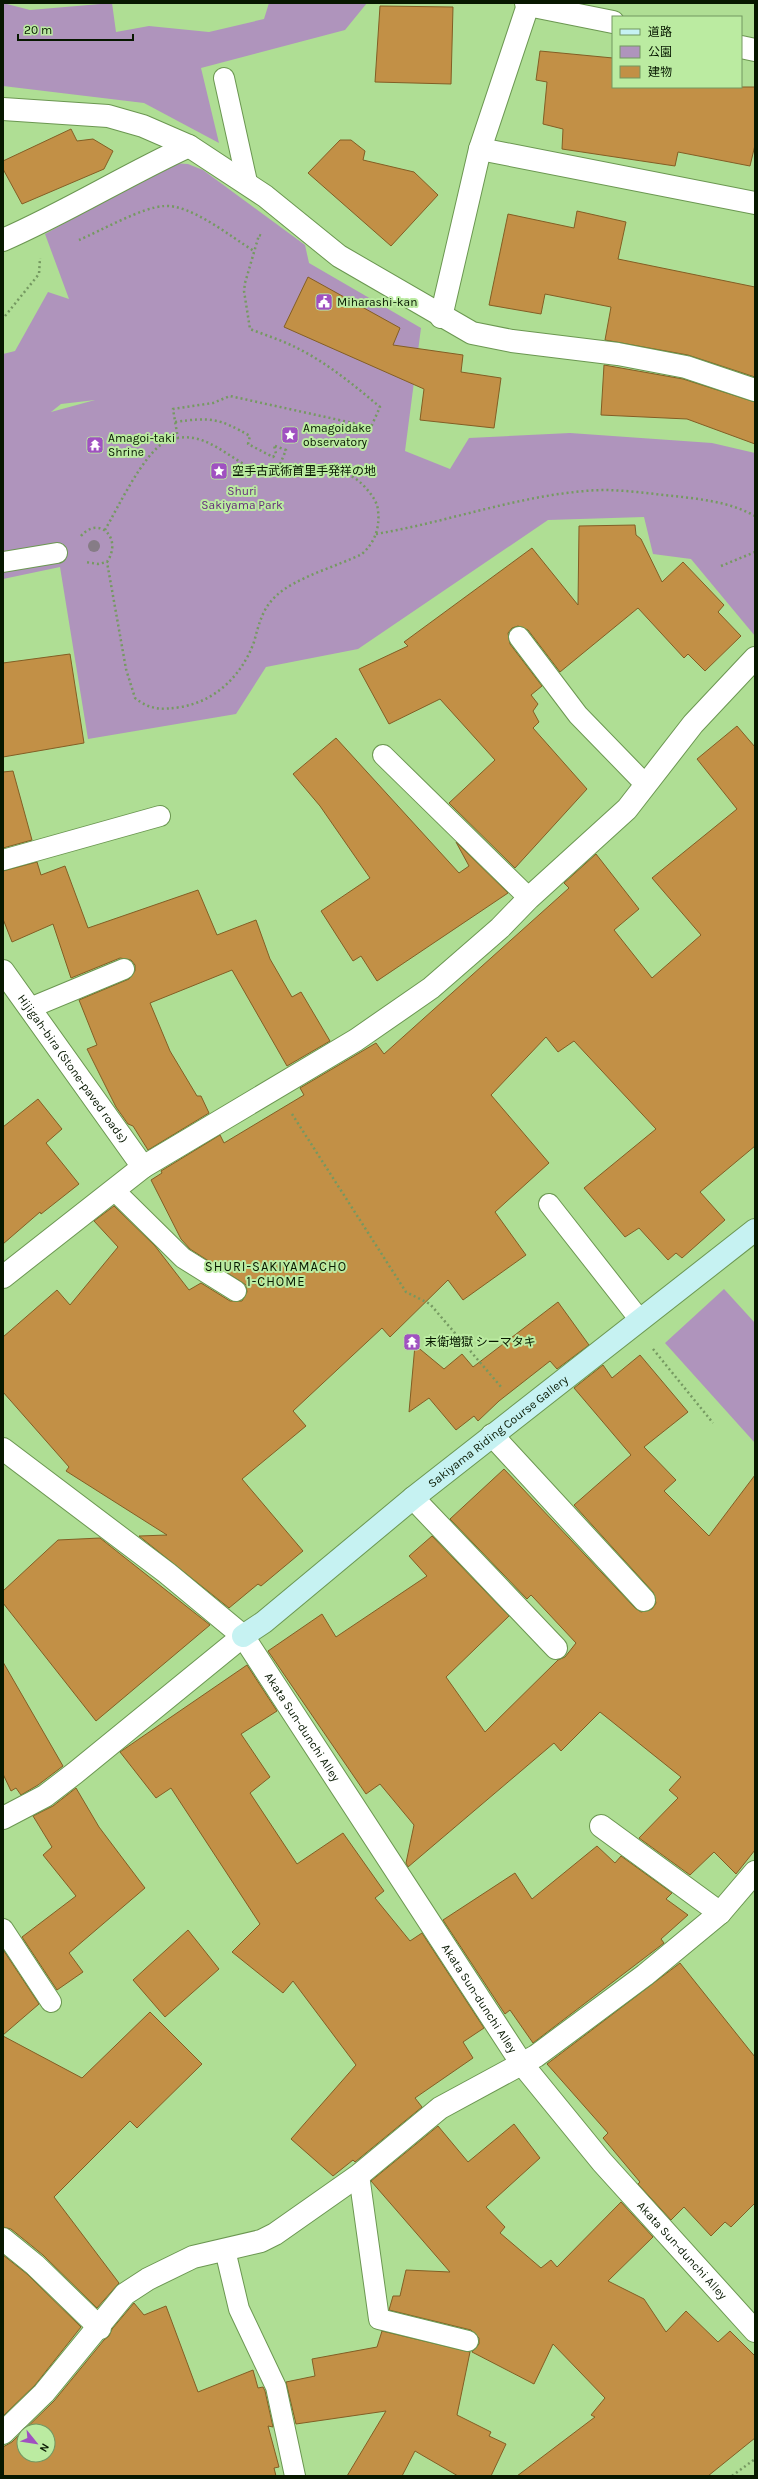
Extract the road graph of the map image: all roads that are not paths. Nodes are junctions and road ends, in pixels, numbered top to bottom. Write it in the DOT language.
graph roads {
  1 [pos="527,4"];
  2 [pos="612,22"];
  3 [pos="742,47"];
  4 [pos="755,50"];
  5 [pos="224,78"];
  6 [pos="3,109"];
  7 [pos="189,146"];
  8 [pos="480,149"];
  9 [pos="246,182"];
  10 [pos="755,203"];
  11 [pos="3,240"];
  12 [pos="441,317"];
  13 [pos="755,390"];
  14 [pos="57,553"];
  15 [pos="3,562"];
  16 [pos="519,637"];
  17 [pos="755,658"];
  18 [pos="383,755"];
  19 [pos="646,785"];
  20 [pos="160,816"];
  21 [pos="3,860"];
  22 [pos="528,898"];
  23 [pos="124,969"];
  24 [pos="3,971"];
  25 [pos="30,1008"];
  26 [pos="143,1167"];
  27 [pos="114,1190"];
  28 [pos="549,1204"];
  29 [pos="755,1230"];
  30 [pos="3,1277"];
  31 [pos="236,1291"];
  32 [pos="640,1320"];
  33 [pos="492,1435"];
  34 [pos="3,1449"];
  35 [pos="413,1498"];
  36 [pos="644,1600"];
  37 [pos="242,1636"];
  38 [pos="556,1648"];
  39 [pos="3,1818"];
  40 [pos="601,1826"];
  41 [pos="755,1872"];
  42 [pos="720,1913"];
  43 [pos="3,1929"];
  44 [pos="51,2002"];
  45 [pos="522,2064"];
  46 [pos="359,2175"];
  47 [pos="3,2239"];
  48 [pos="225,2250"];
  49 [pos="100,2328"];
  50 [pos="755,2331"];
  51 [pos="468,2341"];
  52 [pos="3,2433"];
  53 [pos="295,2476"];
  1 -- 2 [label="street"];
  1 -- 8 [label="street"];
  3 -- 4 [label="street"];
  5 -- 9 [label="lane"];
  6 -- 7 [label="street"];
  7 -- 9 [label="street"];
  7 -- 11 [label="street"];
  8 -- 10 [label="street"];
  8 -- 12 [label="street"];
  9 -- 12 [label="street"];
  12 -- 13 [label="street"];
  14 -- 15 [label="lane"];
  16 -- 19 [label="lane"];
  17 -- 19 [label="street"];
  18 -- 22 [label="lane"];
  19 -- 22 [label="street"];
  20 -- 21 [label="lane"];
  22 -- 26 [label="street"];
  23 -- 25 [label="lane"];
  24 -- 25 [label="street, Hijigah-bira (Stone-paved roads)"];
  25 -- 26 [label="street, Hijigah-bira (Stone-paved roads)"];
  26 -- 27 [label="street"];
  27 -- 30 [label="street"];
  27 -- 31 [label="lane"];
  28 -- 32 [label="lane"];
  29 -- 32 [label="street, Sakiyama Riding Course Gallery"];
  32 -- 33 [label="street, Sakiyama Riding Course Gallery"];
  33 -- 35 [label="street, Sakiyama Riding Course Gallery"];
  33 -- 36 [label="street"];
  34 -- 37 [label="street, Akata Sun-dunchi Alley"];
  35 -- 37 [label="street, Sakiyama Riding Course Gallery"];
  35 -- 38 [label="street"];
  37 -- 39 [label="street"];
  37 -- 45 [label="street, Akata Sun-dunchi Alley"];
  40 -- 42 [label="street"];
  41 -- 42 [label="street"];
  42 -- 45 [label="street"];
  43 -- 44 [label="lane"];
  45 -- 46 [label="street"];
  45 -- 50 [label="street, Akata Sun-dunchi Alley"];
  46 -- 48 [label="street"];
  46 -- 51 [label="lane"];
  47 -- 49 [label="street"];
  48 -- 49 [label="street"];
  48 -- 53 [label="lane"];
  49 -- 52 [label="street"];
}
